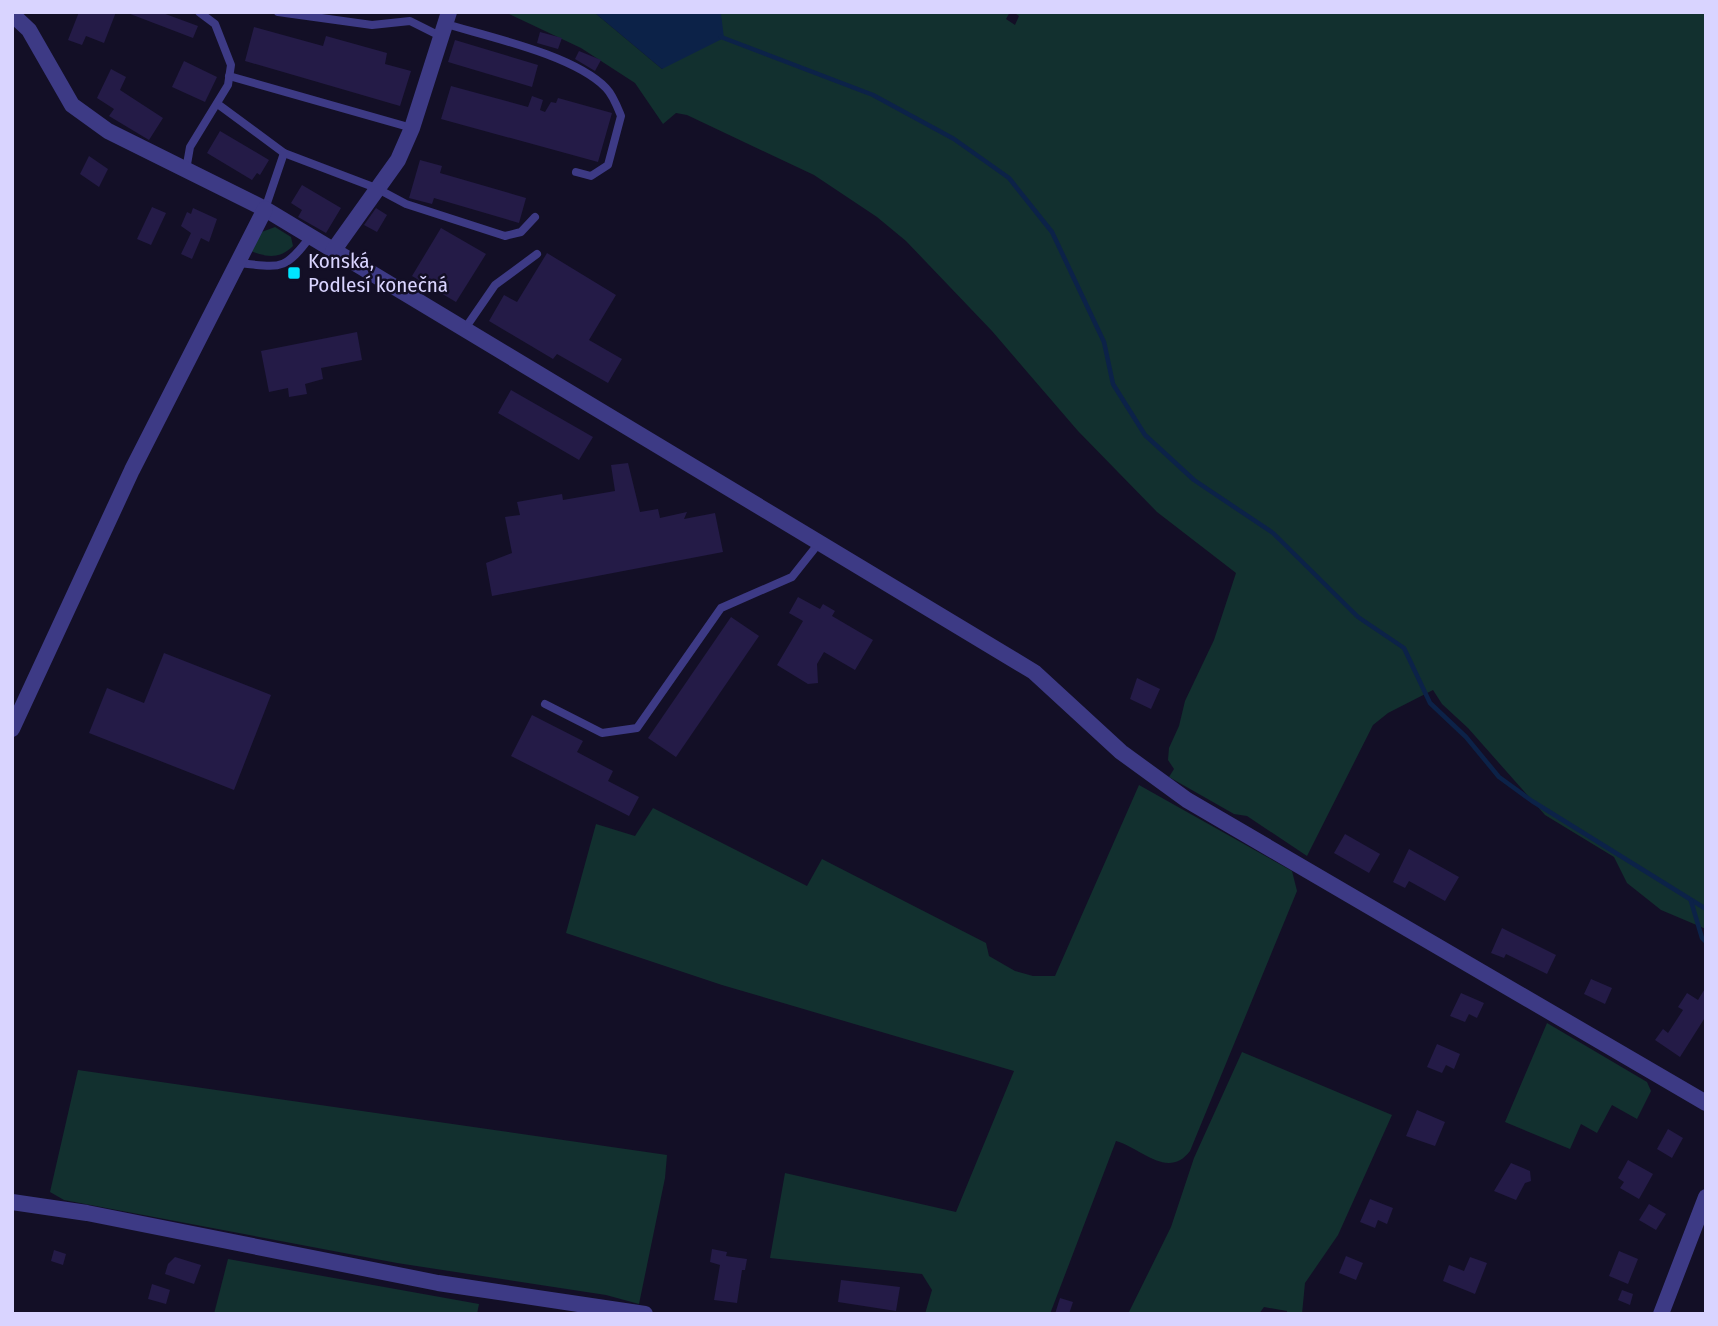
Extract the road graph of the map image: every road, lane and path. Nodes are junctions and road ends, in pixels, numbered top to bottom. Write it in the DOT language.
graph roads {
  1 [pos="199,12"];
  2 [pos="278,12"];
  3 [pos="12,14"];
  4 [pos="446,24"];
  5 [pos="229,76"];
  6 [pos="219,105"];
  7 [pos="412,128"];
  8 [pos="284,153"];
  9 [pos="186,170"];
  10 [pos="576,172"];
  11 [pos="376,188"];
  12 [pos="265,209"];
  13 [pos="535,217"];
  14 [pos="310,237"];
  15 [pos="332,251"];
  16 [pos="537,254"];
  17 [pos="235,263"];
  18 [pos="464,330"];
  19 [pos="819,543"];
  20 [pos="545,704"];
  21 [pos="12,729"];
  22 [pos="1706,1103"];
  23 [pos="1706,1197"];
  24 [pos="12,1202"];
  25 [pos="645,1314"];
  26 [pos="1661,1314"];
  1 -- 5 [label="lane"];
  2 -- 4 [label="lane"];
  3 -- 9 [label="street"];
  4 -- 7 [label="street"];
  4 -- 10 [label="lane"];
  5 -- 6 [label="lane"];
  5 -- 7 [label="lane"];
  6 -- 8 [label="lane"];
  6 -- 9 [label="lane"];
  7 -- 11 [label="street"];
  8 -- 11 [label="lane"];
  8 -- 12 [label="lane"];
  9 -- 12 [label="street"];
  11 -- 13 [label="lane"];
  11 -- 15 [label="street"];
  12 -- 14 [label="street"];
  12 -- 17 [label="street"];
  14 -- 15 [label="street"];
  14 -- 17 [label="lane"];
  15 -- 18 [label="street"];
  16 -- 18 [label="lane"];
  17 -- 21 [label="street"];
  18 -- 19 [label="street"];
  19 -- 20 [label="lane"];
  19 -- 22 [label="street"];
  23 -- 26 [label="street"];
  24 -- 25 [label="street"];
}
